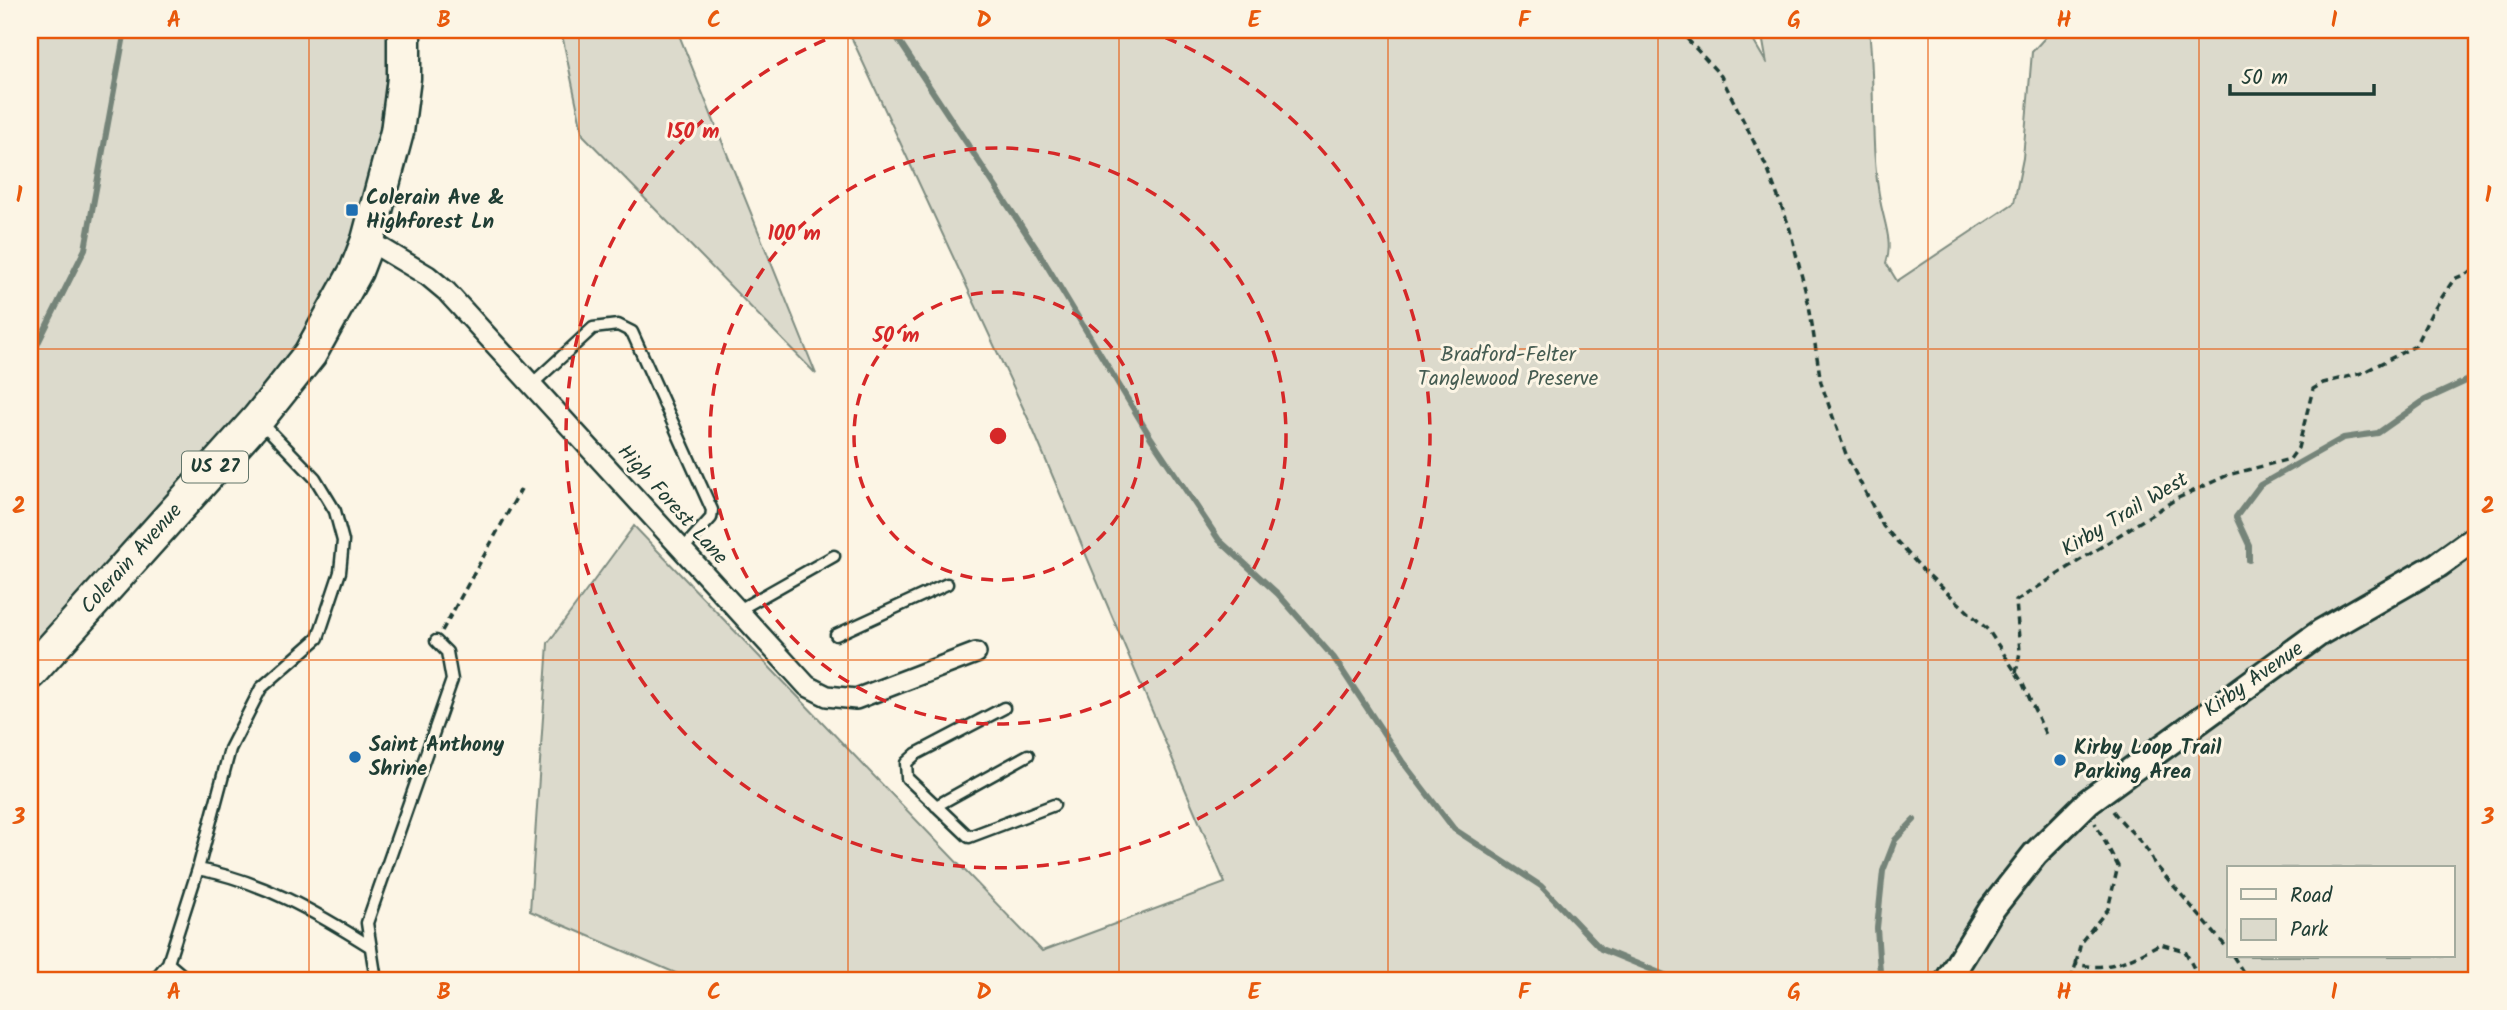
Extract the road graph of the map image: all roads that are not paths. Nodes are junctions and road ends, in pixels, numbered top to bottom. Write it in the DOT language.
graph roads {
  1 [pos="404,30"];
  2 [pos="368,240"];
  3 [pos="531,385"];
  4 [pos="258,419"];
  5 [pos="2477,537"];
  6 [pos="682,551"];
  7 [pos="834,556"];
  8 [pos="947,584"];
  9 [pos="737,611"];
  10 [pos="836,635"];
  11 [pos="436,641"];
  12 [pos="976,653"];
  13 [pos="30,673"];
  14 [pos="1004,708"];
  15 [pos="1028,755"];
  16 [pos="1054,805"];
  17 [pos="936,806"];
  18 [pos="198,869"];
  19 [pos="371,947"];
  20 [pos="167,963"];
  21 [pos="154,980"];
  22 [pos="188,980"];
  23 [pos="376,980"];
  24 [pos="1948,980"];
  1 -- 2 [label="main road, Colerain Avenue / US 27"];
  2 -- 3 [label="street, High Forest Lane"];
  2 -- 4 [label="main road, Colerain Avenue / US 27"];
  3 -- 6 [label="street, High Forest Lane"];
  3 -- 6 [label="lane"];
  4 -- 13 [label="main road, Colerain Avenue / US 27"];
  4 -- 18 [label="lane"];
  5 -- 24 [label="street, Kirby Avenue"];
  6 -- 9 [label="street, High Forest Lane"];
  7 -- 9 [label="lane"];
  8 -- 10 [label="lane"];
  9 -- 12 [label="street, High Forest Lane"];
  11 -- 19 [label="lane"];
  14 -- 17 [label="lane"];
  15 -- 17 [label="lane"];
  16 -- 17 [label="lane"];
  18 -- 19 [label="lane"];
  18 -- 20 [label="lane"];
  19 -- 23 [label="lane"];
  20 -- 21 [label="lane"];
  20 -- 22 [label="lane"];
}
